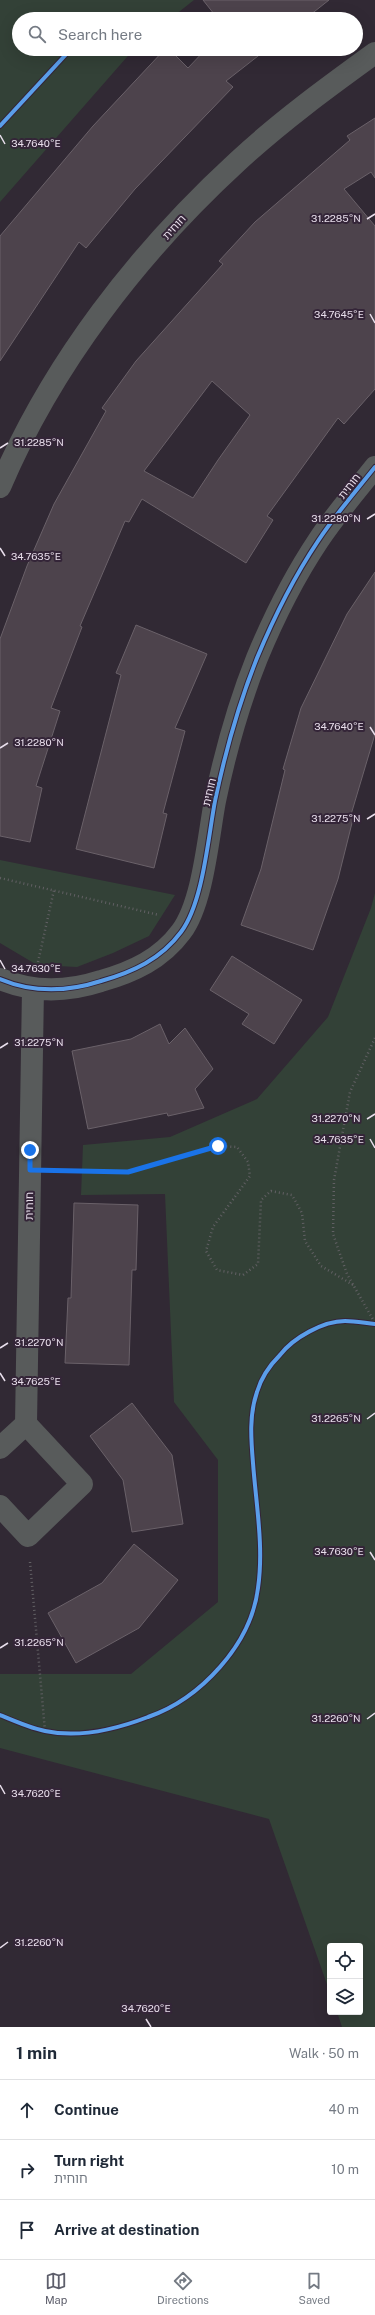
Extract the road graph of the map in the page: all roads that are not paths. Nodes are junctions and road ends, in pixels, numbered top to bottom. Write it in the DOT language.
graph roads {
  1 [pos="375,53"];
  2 [pos="375,467"];
  3 [pos="0,487"];
  4 [pos="0,979"];
  5 [pos="33,988"];
  6 [pos="26,1424"];
  7 [pos="0,1448"];
  8 [pos="0,1506"];
  1 -- 3 [label="street, חוחית"];
  2 -- 5 [label="street, חוחית"];
  4 -- 5 [label="street, חוחית"];
  5 -- 6 [label="street, חוחית"];
  6 -- 7 [label="street"];
  6 -- 8 [label="street"];
}
